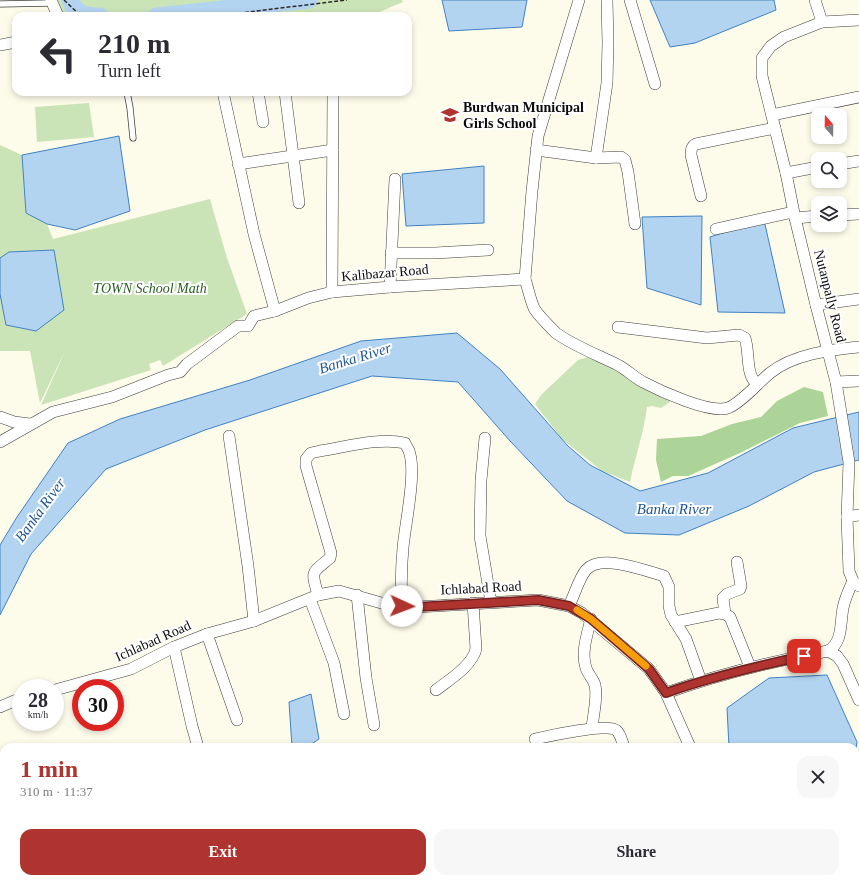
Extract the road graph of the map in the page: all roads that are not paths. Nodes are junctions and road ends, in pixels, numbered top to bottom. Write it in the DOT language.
graph roads {
  1 [pos="579,0"];
  2 [pos="607,0"];
  3 [pos="630,0"];
  4 [pos="815,0"];
  5 [pos="51,1"];
  6 [pos="0,4"];
  7 [pos="56,12"];
  8 [pos="859,20"];
  9 [pos="822,22"];
  10 [pos="12,43"];
  11 [pos="0,45"];
  12 [pos="655,84"];
  13 [pos="128,96"];
  14 [pos="224,96"];
  15 [pos="259,96"];
  16 [pos="286,96"];
  17 [pos="333,96"];
  18 [pos="859,97"];
  19 [pos="772,115"];
  20 [pos="262,122"];
  21 [pos="775,128"];
  22 [pos="133,138"];
  23 [pos="333,150"];
  24 [pos="536,150"];
  25 [pos="294,155"];
  26 [pos="596,158"];
  27 [pos="859,161"];
  28 [pos="847,163"];
  29 [pos="238,164"];
  30 [pos="811,168"];
  31 [pos="786,173"];
  32 [pos="395,179"];
  33 [pos="702,196"];
  34 [pos="299,204"];
  35 [pos="859,214"];
  36 [pos="794,215"];
  37 [pos="847,215"];
  38 [pos="811,216"];
  39 [pos="635,224"];
  40 [pos="716,229"];
  41 [pos="488,250"];
  42 [pos="391,253"];
  43 [pos="525,279"];
  44 [pos="390,287"];
  45 [pos="332,292"];
  46 [pos="859,299"];
  47 [pos="816,305"];
  48 [pos="275,311"];
  49 [pos="618,327"];
  50 [pos="859,347"];
  51 [pos="827,350"];
  52 [pos="859,381"];
  53 [pos="836,382"];
  54 [pos="757,384"];
  55 [pos="0,416"];
  56 [pos="30,424"];
  57 [pos="229,436"];
  58 [pos="485,438"];
  59 [pos="0,442"];
  60 [pos="859,515"];
  61 [pos="847,518"];
  62 [pos="737,562"];
  63 [pos="856,583"];
  64 [pos="357,595"];
  65 [pos="314,597"];
  66 [pos="491,602"];
  67 [pos="473,603"];
  68 [pos="402,606"];
  69 [pos="569,606"];
  70 [pos="725,614"];
  71 [pos="591,619"];
  72 [pos="254,621"];
  73 [pos="675,622"];
  74 [pos="207,634"];
  75 [pos="174,647"];
  76 [pos="828,651"];
  77 [pos="750,667"];
  78 [pos="701,681"];
  79 [pos="64,688"];
  80 [pos="436,690"];
  81 [pos="666,693"];
  82 [pos="858,696"];
  83 [pos="12,702"];
  84 [pos="0,707"];
  85 [pos="344,714"];
  86 [pos="237,720"];
  87 [pos="374,725"];
  88 [pos="592,728"];
  89 [pos="535,739"];
  90 [pos="197,743"];
  91 [pos="623,743"];
  92 [pos="688,743"];
  1 -- 24 [label="street"];
  2 -- 26 [label="street"];
  3 -- 12 [label="street"];
  4 -- 9 [label="street"];
  5 -- 6 [label="lane"];
  5 -- 7 [label="street"];
  8 -- 9 [label="street, Nutanpally Road"];
  9 -- 19 [label="street, Nutanpally Road"];
  10 -- 11 [label="street"];
  13 -- 22 [label="lane"];
  14 -- 29 [label="street"];
  15 -- 20 [label="street"];
  16 -- 25 [label="street"];
  17 -- 23 [label="street"];
  18 -- 19 [label="street"];
  19 -- 21 [label="street, Nutanpally Road"];
  21 -- 31 [label="street, Nutanpally Road"];
  21 -- 33 [label="street"];
  23 -- 25 [label="street"];
  23 -- 45 [label="street"];
  24 -- 26 [label="street"];
  24 -- 43 [label="street"];
  25 -- 29 [label="street"];
  25 -- 34 [label="street"];
  26 -- 39 [label="street"];
  27 -- 28 [label="street"];
  29 -- 48 [label="street"];
  30 -- 31 [label="street"];
  31 -- 36 [label="street, Nutanpally Road"];
  32 -- 42 [label="street"];
  35 -- 37 [label="street"];
  36 -- 38 [label="street"];
  36 -- 40 [label="street"];
  36 -- 47 [label="street, Nutanpally Road"];
  41 -- 42 [label="street"];
  42 -- 44 [label="street"];
  43 -- 44 [label="street, Kalibazar Road"];
  43 -- 54 [label="street"];
  44 -- 45 [label="street, Kalibazar Road"];
  45 -- 48 [label="street, Kalibazar Road"];
  46 -- 47 [label="street"];
  47 -- 51 [label="street, Nutanpally Road"];
  48 -- 56 [label="street, Kalibazar Road"];
  49 -- 54 [label="street"];
  50 -- 51 [label="street"];
  51 -- 53 [label="street, Nutanpally Road"];
  51 -- 54 [label="street"];
  52 -- 53 [label="street"];
  53 -- 61 [label="street, Nutanpally Road"];
  55 -- 56 [label="street"];
  56 -- 59 [label="street, Kalibazar Road"];
  57 -- 72 [label="street"];
  58 -- 66 [label="street"];
  60 -- 61 [label="street"];
  61 -- 63 [label="street, Nutanpally Road"];
  62 -- 70 [label="street"];
  63 -- 76 [label="street"];
  64 -- 65 [label="street, Ichlabad Road"];
  64 -- 68 [label="street, Ichlabad Road"];
  64 -- 87 [label="street"];
  65 -- 68 [label="street"];
  65 -- 72 [label="street, Ichlabad Road"];
  65 -- 85 [label="street"];
  66 -- 67 [label="street, Ichlabad Road"];
  66 -- 69 [label="street, Ichlabad Road"];
  67 -- 68 [label="street, Ichlabad Road"];
  67 -- 80 [label="street"];
  69 -- 71 [label="street, Ichlabad Road"];
  69 -- 73 [label="street"];
  70 -- 73 [label="street"];
  70 -- 77 [label="street"];
  71 -- 81 [label="street, Ichlabad Road"];
  71 -- 88 [label="street"];
  72 -- 74 [label="street, Ichlabad Road"];
  73 -- 78 [label="street"];
  74 -- 75 [label="street, Ichlabad Road"];
  74 -- 86 [label="street"];
  75 -- 79 [label="street, Ichlabad Road"];
  75 -- 90 [label="street"];
  76 -- 77 [label="street"];
  76 -- 82 [label="street"];
  77 -- 78 [label="street"];
  78 -- 81 [label="street"];
  81 -- 92 [label="street, Ichlabad Road"];
  83 -- 84 [label="street"];
  88 -- 89 [label="street"];
  88 -- 91 [label="street"];
}
